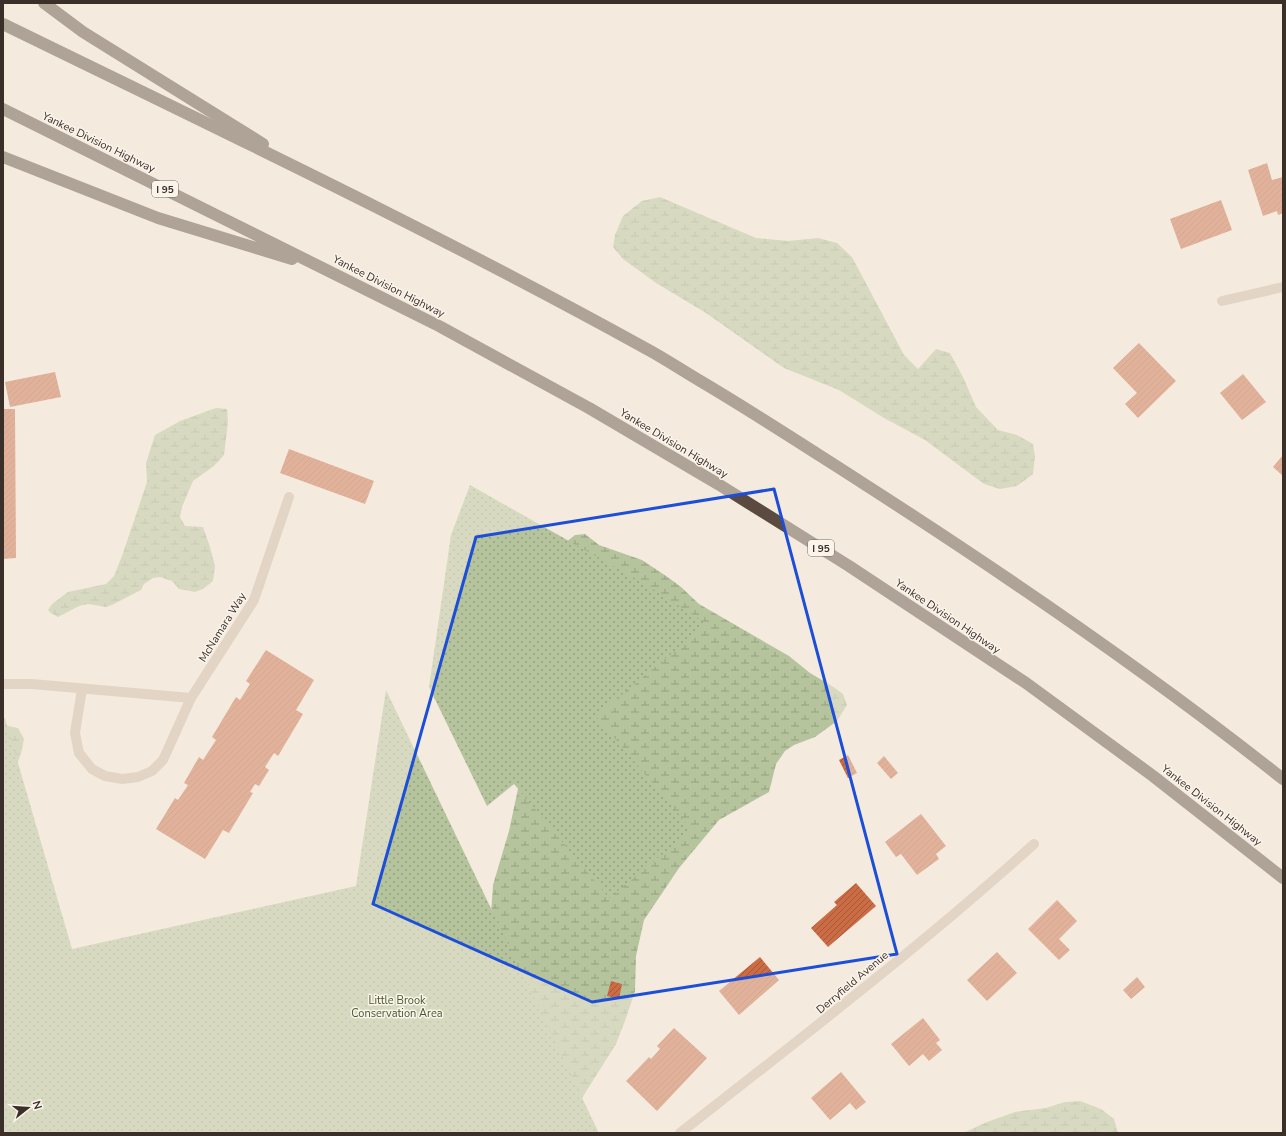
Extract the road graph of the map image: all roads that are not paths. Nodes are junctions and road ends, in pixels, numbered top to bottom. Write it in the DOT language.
graph roads {
  1 [pos="44,3"];
  2 [pos="3,24"];
  3 [pos="3,109"];
  4 [pos="3,157"];
  5 [pos="324,181"];
  6 [pos="326,269"];
  7 [pos="1283,287"];
  8 [pos="1222,302"];
  9 [pos="289,497"];
  10 [pos="3,684"];
  11 [pos="82,689"];
  12 [pos="191,698"];
  13 [pos="1283,779"];
  14 [pos="1034,844"];
  15 [pos="1283,878"];
  16 [pos="680,1133"];
  1 -- 5 [label="highway"];
  2 -- 5 [label="highway"];
  3 -- 6 [label="highway, Yankee Division Highway / I 95"];
  4 -- 6 [label="highway"];
  5 -- 13 [label="highway"];
  6 -- 15 [label="highway, Yankee Division Highway / I 95"];
  7 -- 8 [label="street"];
  9 -- 12 [label="street, McNamara Way"];
  10 -- 11 [label="street"];
  11 -- 12 [label="street"];
  11 -- 12 [label="street, McNamara Way"];
  14 -- 16 [label="street, Derryfield Avenue"];
}
